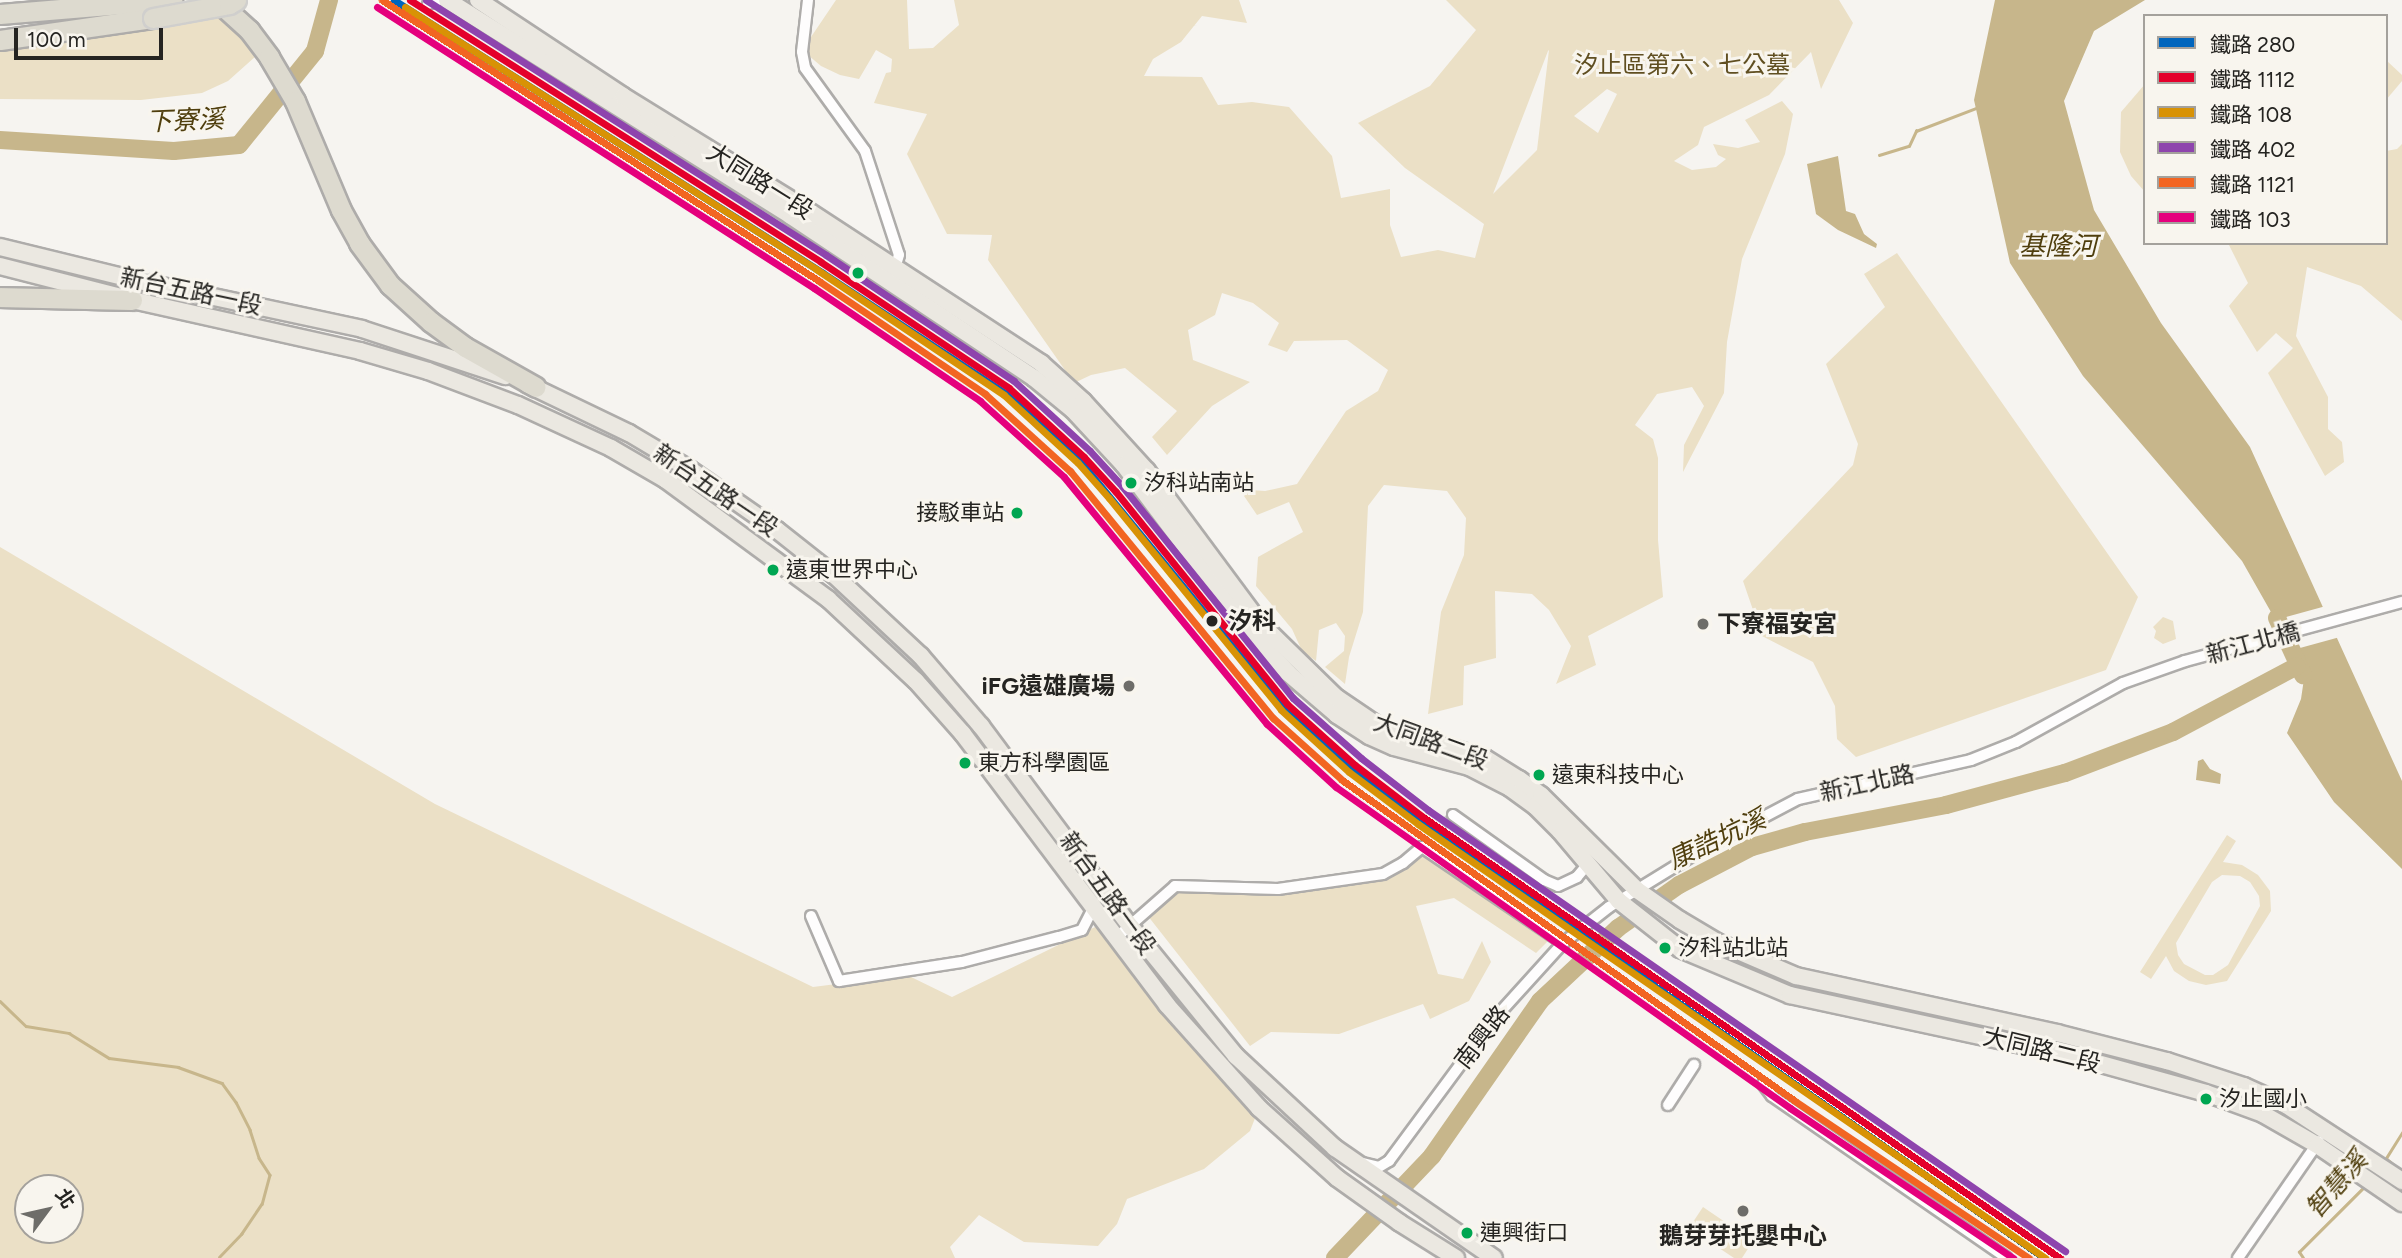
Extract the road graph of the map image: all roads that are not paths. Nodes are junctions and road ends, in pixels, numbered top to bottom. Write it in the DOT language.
graph roads {
  1 [pos="172,0"];
  2 [pos="447,0"];
  3 [pos="478,0"];
  4 [pos="808,0"];
  5 [pos="227,3"];
  6 [pos="0,14"];
  7 [pos="0,40"];
  8 [pos="0,247"];
  9 [pos="0,266"];
  10 [pos="890,275"];
  11 [pos="7,296"];
  12 [pos="132,300"];
  13 [pos="1037,371"];
  14 [pos="536,387"];
  15 [pos="2402,602"];
  16 [pos="2123,683"];
  17 [pos="1453,815"];
  18 [pos="1588,864"];
  19 [pos="1637,890"];
  20 [pos="1110,897"];
  21 [pos="1619,901"];
  22 [pos="1094,906"];
  23 [pos="811,916"];
  24 [pos="1131,926"];
  25 [pos="1117,937"];
  26 [pos="1563,943"];
  27 [pos="2057,1033"];
  28 [pos="2056,1053"];
  29 [pos="1694,1065"];
  30 [pos="1763,1084"];
  31 [pos="1668,1105"];
  32 [pos="2325,1129"];
  33 [pos="2317,1145"];
  34 [pos="1352,1161"];
  35 [pos="1337,1178"];
  36 [pos="2402,1181"];
  37 [pos="2397,1199"];
  38 [pos="1456,1258"];
  39 [pos="1494,1258"];
  40 [pos="2007,1258"];
  41 [pos="2238,1258"];
  1 -- 6 [label="highway"];
  2 -- 10 [label="main road, 大同路一段"];
  3 -- 10 [label="main road, 大同路一段"];
  4 -- 10 [label="street"];
  5 -- 7 [label="highway, bridge"];
  5 -- 14 [label="highway"];
  8 -- 14 [label="main road, 新台五路一段"];
  9 -- 12 [label="main road, 新台五路一段"];
  10 -- 13 [label="main road, 大同路一段"];
  11 -- 12 [label="highway"];
  12 -- 22 [label="main road, 新台五路一段"];
  13 -- 18 [label="main road, 大同路二段"];
  13 -- 19 [label="main road, 大同路二段"];
  14 -- 20 [label="main road, 新台五路一段"];
  15 -- 16 [label="street, 新江北橋"];
  16 -- 19 [label="street, 新江北路"];
  17 -- 18 [label="street"];
  18 -- 21 [label="main road, 大同路二段"];
  19 -- 21 [label="street, 新江北路"];
  19 -- 27 [label="main road, 大同路二段"];
  20 -- 22 [label="main road"];
  20 -- 24 [label="main road, 新台五路一段"];
  21 -- 26 [label="street, 南興路"];
  21 -- 28 [label="main road, 大同路二段"];
  22 -- 23 [label="street"];
  22 -- 25 [label="main road, 新台五路一段"];
  24 -- 25 [label="street"];
  24 -- 26 [label="street"];
  24 -- 34 [label="main road, 新台五路一段"];
  25 -- 35 [label="main road, 新台五路一段"];
  26 -- 34 [label="street, 南興路"];
  27 -- 28 [label="main road"];
  27 -- 32 [label="main road, 大同路二段"];
  28 -- 33 [label="main road, 大同路二段"];
  29 -- 31 [label="street"];
  30 -- 40 [label="street"];
  32 -- 33 [label="street"];
  32 -- 36 [label="main road, 大同路二段"];
  33 -- 37 [label="main road, 大同路二段"];
  33 -- 41 [label="street"];
  34 -- 35 [label="main road"];
  34 -- 39 [label="main road, 新台五路一段"];
  35 -- 38 [label="main road, 新台五路一段"];
}
